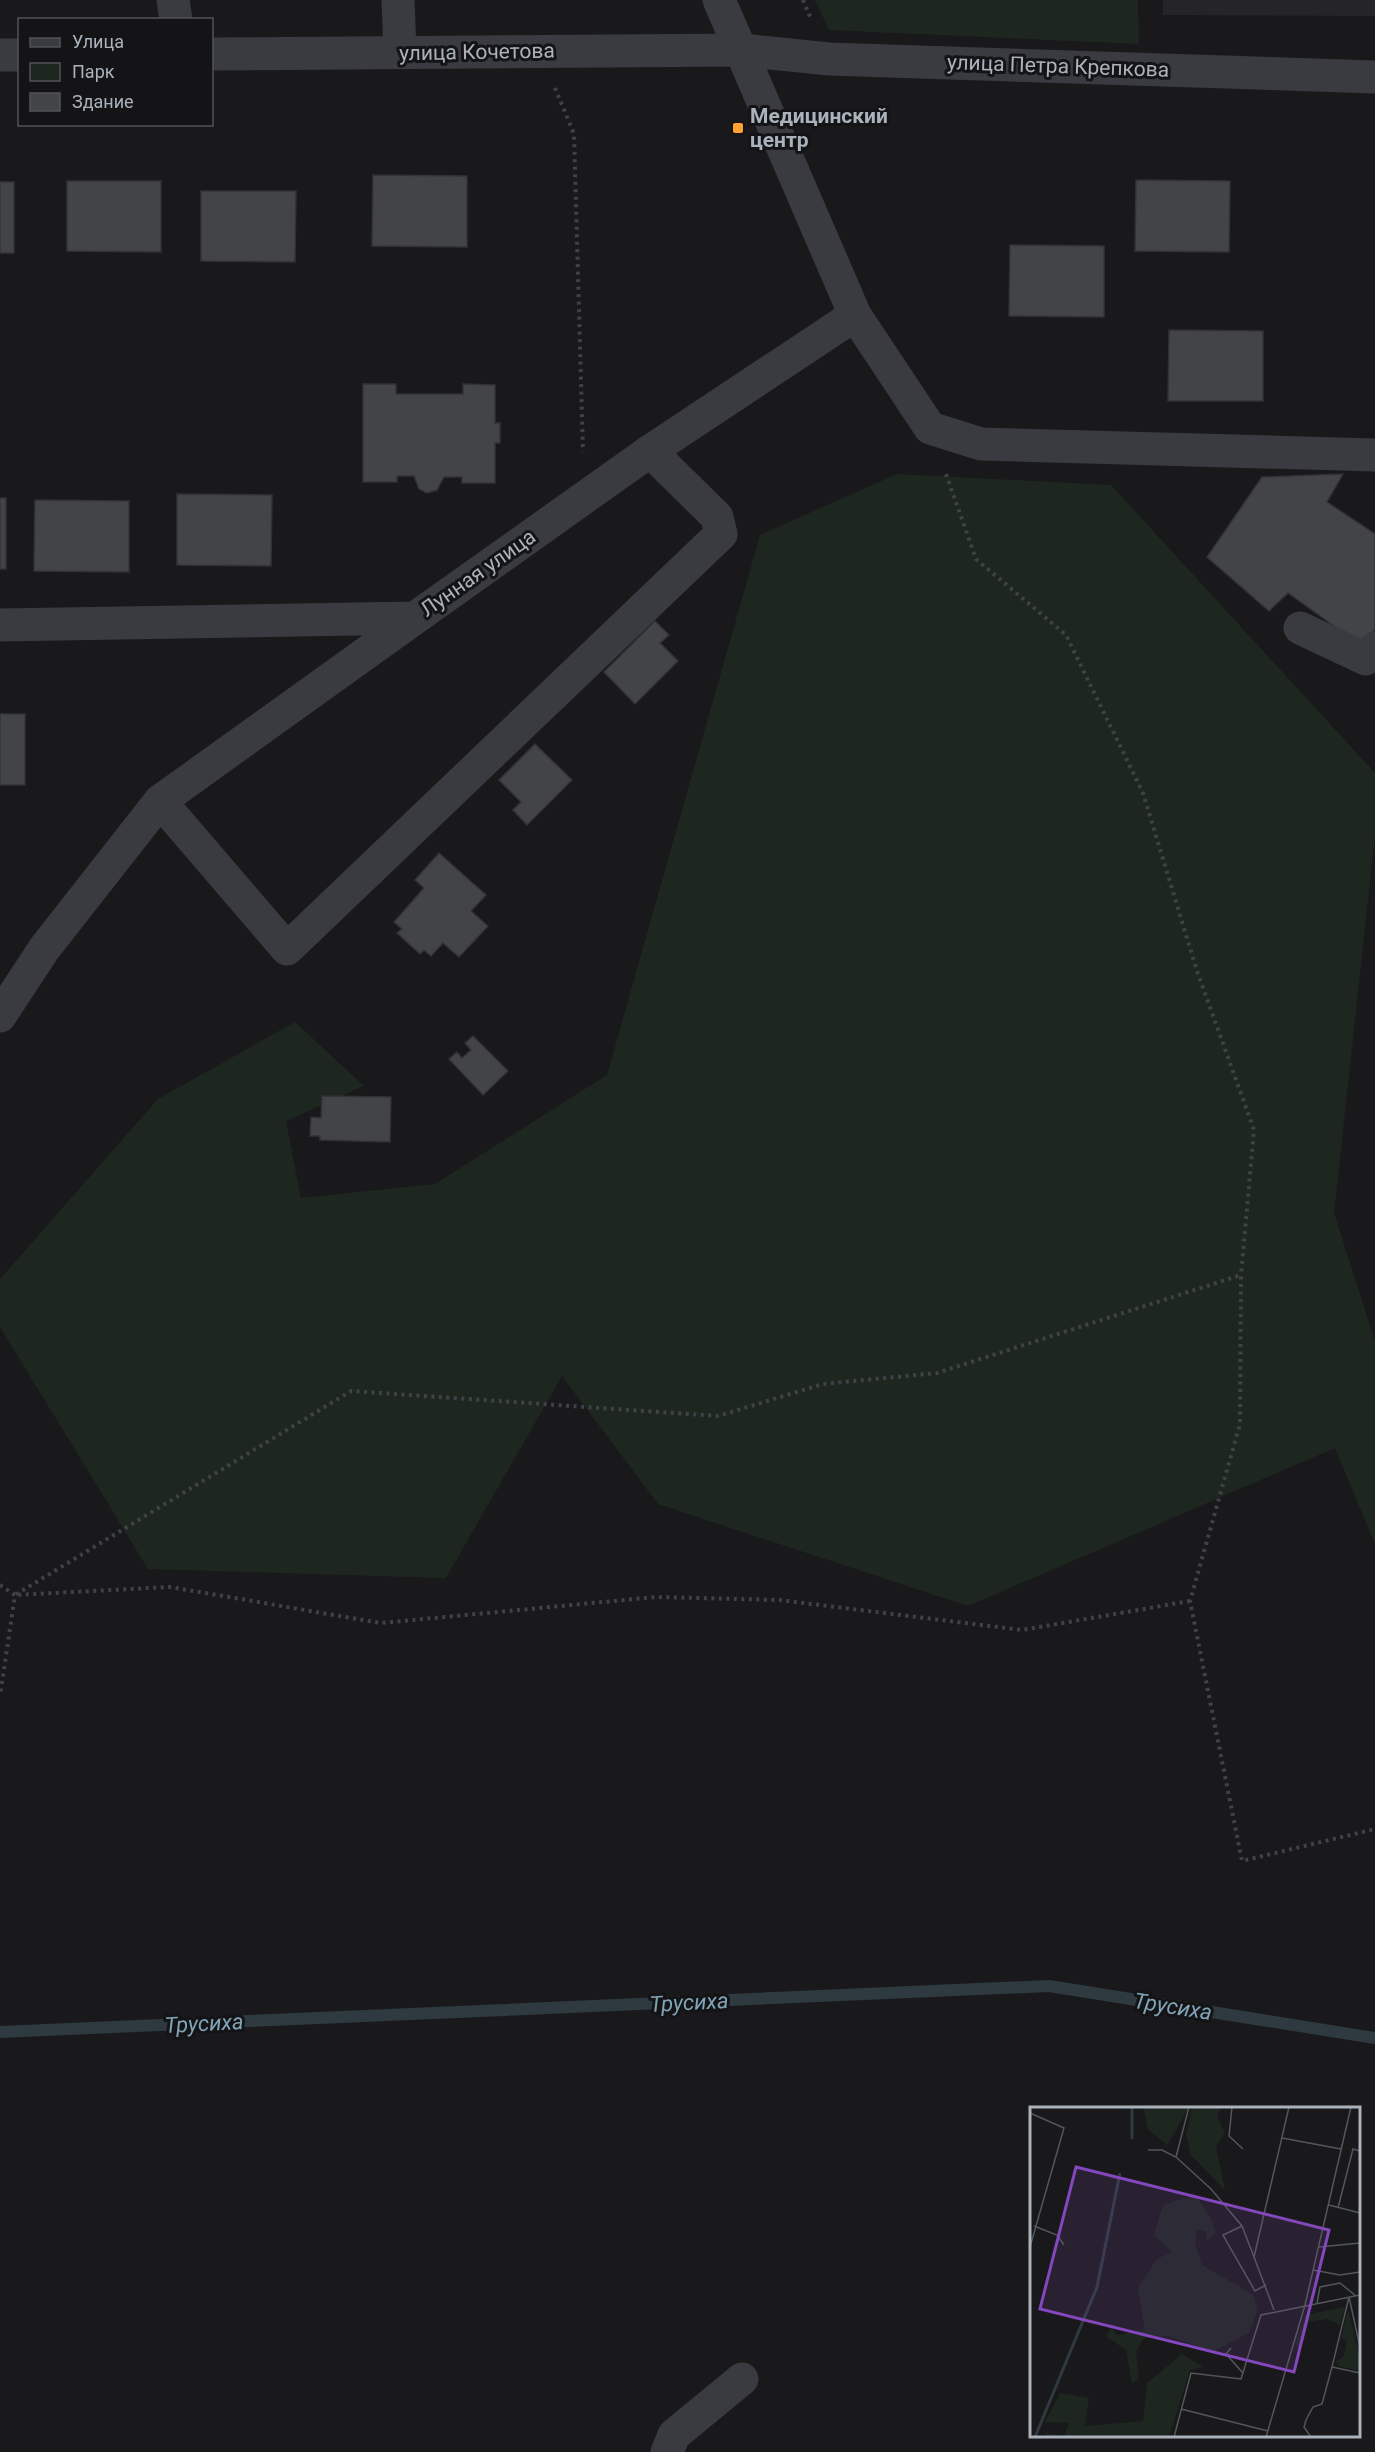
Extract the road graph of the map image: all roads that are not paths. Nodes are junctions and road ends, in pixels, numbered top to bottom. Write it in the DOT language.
graph roads {
  1 [pos="173,0"];
  2 [pos="398,0"];
  3 [pos="719,0"];
  4 [pos="176,18"];
  5 [pos="742,50"];
  6 [pos="400,52"];
  7 [pos="213,54"];
  8 [pos="0,55"];
  9 [pos="18,55"];
  10 [pos="1375,77"];
  11 [pos="855,315"];
  12 [pos="650,451"];
  13 [pos="1375,455"];
  14 [pos="416,618"];
  15 [pos="0,625"];
  16 [pos="1300,628"];
  17 [pos="1375,648"];
  18 [pos="160,801"];
  19 [pos="0,1016"];
  20 [pos="742,2379"];
  21 [pos="667,2452"];
  1 -- 4 [label="street"];
  2 -- 6 [label="street"];
  3 -- 5 [label="street"];
  5 -- 6 [label="street, улица Кочетова"];
  5 -- 10 [label="street, улица Петра Крепкова"];
  5 -- 11 [label="street"];
  6 -- 7 [label="street, улица Кочетова"];
  8 -- 9 [label="street"];
  11 -- 12 [label="street, Лунная улица"];
  11 -- 13 [label="street"];
  12 -- 14 [label="street, Лунная улица"];
  12 -- 18 [label="street"];
  14 -- 15 [label="street, Лунная улица"];
  14 -- 18 [label="street"];
  16 -- 17 [label="street"];
  18 -- 19 [label="street"];
  20 -- 21 [label="street"];
}
